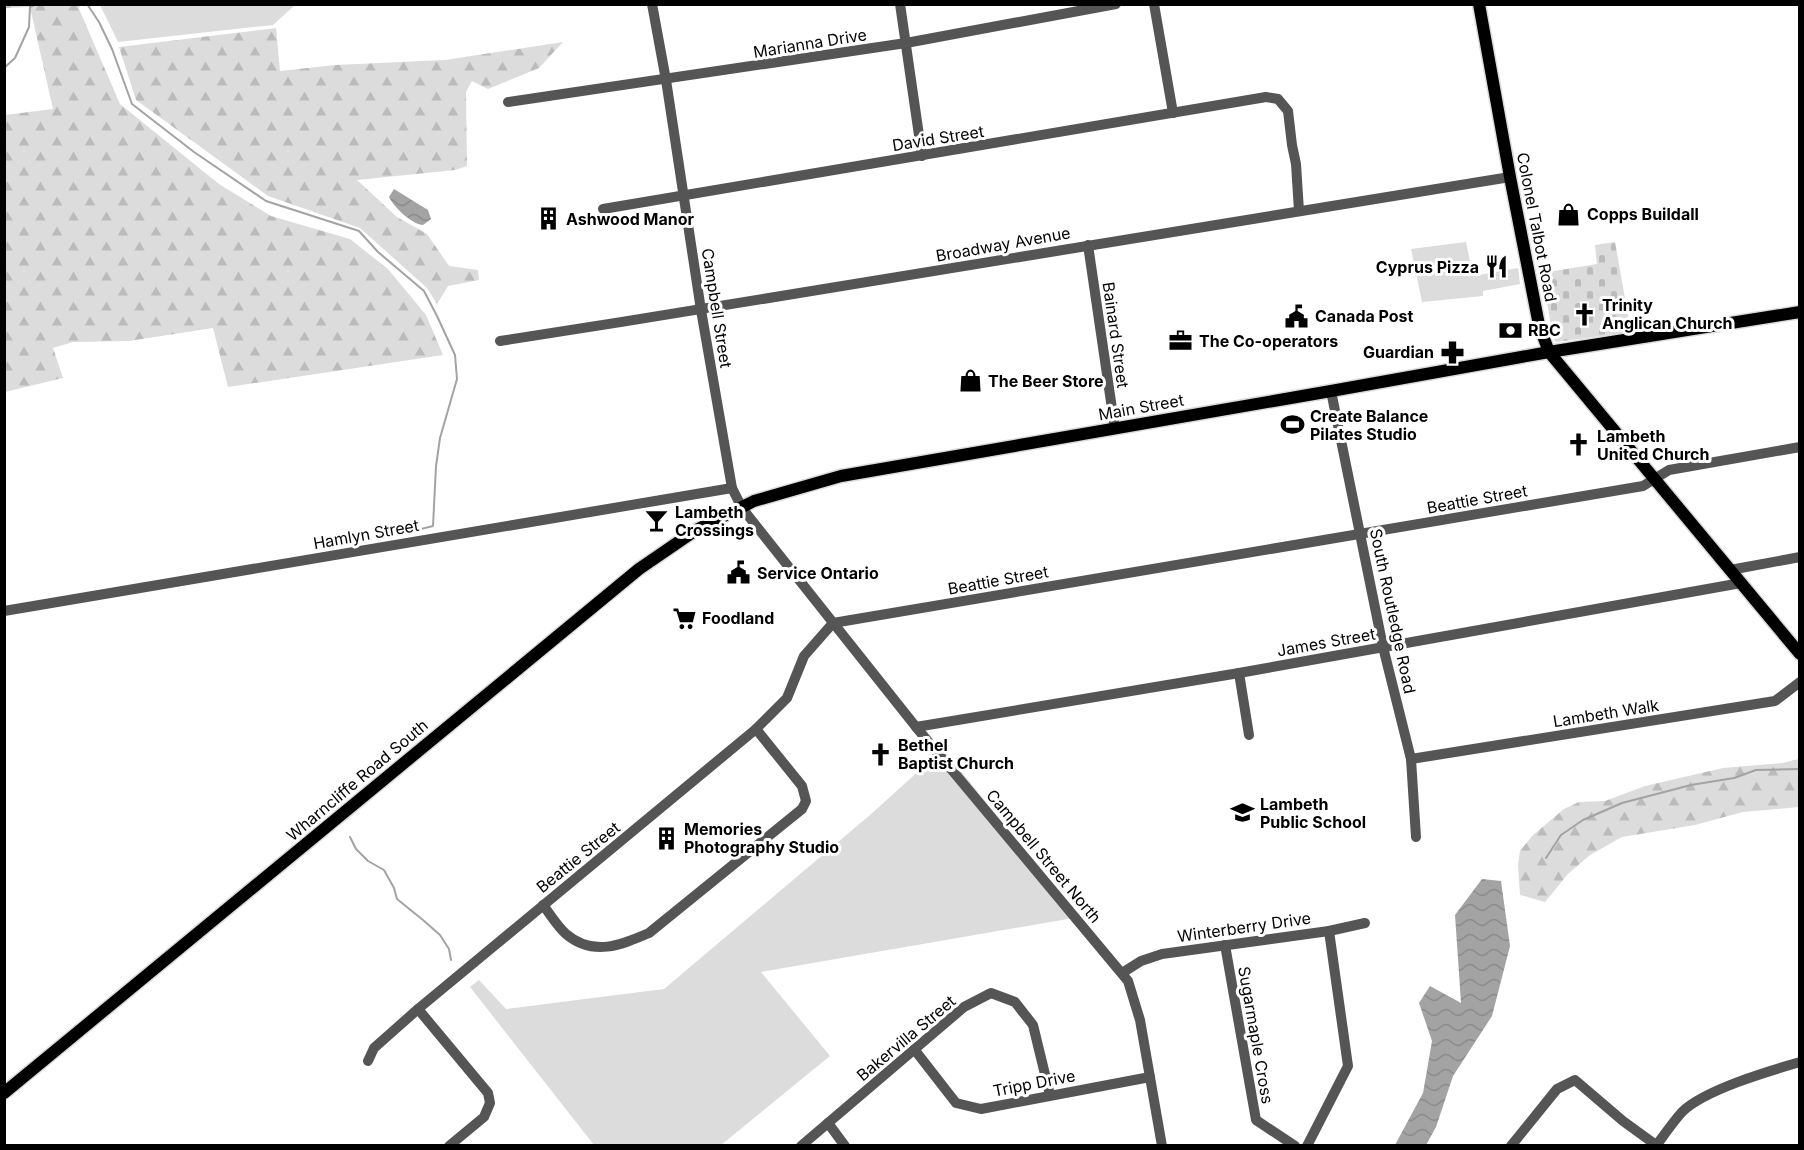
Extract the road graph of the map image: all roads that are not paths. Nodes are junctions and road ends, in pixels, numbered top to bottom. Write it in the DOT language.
graph roads {
  1 [pos="652,4"];
  2 [pos="900,4"];
  3 [pos="1116,4"];
  4 [pos="1154,4"];
  5 [pos="1479,4"];
  6 [pos="906,43"];
  7 [pos="666,80"];
  8 [pos="508,102"];
  9 [pos="1173,113"];
  10 [pos="922,156"];
  11 [pos="1510,177"];
  12 [pos="684,195"];
  13 [pos="603,209"];
  14 [pos="1299,211"];
  15 [pos="1088,245"];
  16 [pos="702,310"];
  17 [pos="1800,312"];
  18 [pos="500,341"];
  19 [pos="1549,352"];
  20 [pos="1331,392"];
  21 [pos="1115,429"];
  22 [pos="1800,447"];
  23 [pos="1654,478"];
  24 [pos="732,488"];
  25 [pos="742,508"];
  26 [pos="1361,533"];
  27 [pos="1800,558"];
  28 [pos="1730,570"];
  29 [pos="1741,583"];
  30 [pos="4,610"];
  31 [pos="833,624"];
  32 [pos="1383,647"];
  33 [pos="1800,654"];
  34 [pos="1239,673"];
  35 [pos="1800,682"];
  36 [pos="916,727"];
  37 [pos="756,729"];
  38 [pos="1249,735"];
  39 [pos="1411,759"];
  40 [pos="1416,837"];
  41 [pos="543,905"];
  42 [pos="1365,923"];
  43 [pos="1329,931"];
  44 [pos="1225,945"];
  45 [pos="1122,973"];
  46 [pos="418,1009"];
  47 [pos="914,1050"];
  48 [pos="368,1061"];
  49 [pos="1800,1062"];
  50 [pos="1150,1077"];
  51 [pos="4,1093"];
  52 [pos="1050,1095"];
  53 [pos="828,1123"];
  54 [pos="1656,1145"];
  55 [pos="449,1146"];
  56 [pos="801,1146"];
  57 [pos="845,1146"];
  58 [pos="1162,1146"];
  59 [pos="1296,1146"];
  60 [pos="1307,1146"];
  61 [pos="1511,1146"];
  1 -- 7 [label="street, Campbell Street"];
  2 -- 6 [label="street"];
  3 -- 6 [label="street, Marianna Drive"];
  4 -- 9 [label="street"];
  5 -- 11 [label="main road, Colonel Talbot Road"];
  6 -- 7 [label="street, Marianna Drive"];
  6 -- 10 [label="street"];
  7 -- 8 [label="street, Marianna Drive"];
  7 -- 12 [label="street, Campbell Street"];
  9 -- 10 [label="street, David Street"];
  9 -- 14 [label="street, David Street"];
  10 -- 12 [label="street, David Street"];
  11 -- 14 [label="street, Broadway Avenue"];
  11 -- 19 [label="main road, Colonel Talbot Road"];
  12 -- 13 [label="street, David Street"];
  12 -- 16 [label="street, Campbell Street"];
  14 -- 15 [label="street, Broadway Avenue"];
  15 -- 16 [label="street, Broadway Avenue"];
  15 -- 21 [label="street, Bainard Street"];
  16 -- 18 [label="street, Broadway Avenue"];
  16 -- 24 [label="street, Campbell Street"];
  17 -- 19 [label="main road, Main Street"];
  19 -- 20 [label="main road, Main Street"];
  19 -- 23 [label="main road, Colonel Talbot Road"];
  20 -- 21 [label="main road, Main Street"];
  20 -- 26 [label="street, South Routledge Road"];
  21 -- 25 [label="main road, Main Street"];
  22 -- 23 [label="street, Beattie Street"];
  23 -- 26 [label="street, Beattie Street"];
  23 -- 28 [label="main road, Colonel Talbot Road"];
  24 -- 25 [label="street, Campbell Street"];
  24 -- 30 [label="street, Hamlyn Street"];
  25 -- 31 [label="street, Campbell Street North"];
  25 -- 51 [label="main road, Wharncliffe Road South"];
  26 -- 31 [label="street, Beattie Street"];
  26 -- 32 [label="street, South Routledge Road"];
  27 -- 28 [label="street"];
  28 -- 29 [label="main road, Colonel Talbot Road"];
  29 -- 32 [label="street, James Street"];
  29 -- 33 [label="main road, Colonel Talbot Road"];
  31 -- 36 [label="street, Campbell Street North"];
  31 -- 37 [label="street, Beattie Street"];
  32 -- 34 [label="street, James Street"];
  32 -- 39 [label="street, South Routledge Road"];
  34 -- 36 [label="street, James Street"];
  34 -- 38 [label="street"];
  35 -- 39 [label="street, Lambeth Walk"];
  36 -- 45 [label="street, Campbell Street North"];
  37 -- 41 [label="street, Beattie Street"];
  37 -- 41 [label="street"];
  39 -- 40 [label="street, South Routledge Road"];
  41 -- 46 [label="street, Beattie Street"];
  42 -- 43 [label="street"];
  43 -- 44 [label="street, Winterberry Drive"];
  43 -- 60 [label="street, Winterberry Drive"];
  44 -- 45 [label="street, Winterberry Drive"];
  44 -- 59 [label="street, Sugarmaple Cross"];
  45 -- 50 [label="street, Campbell Street North"];
  46 -- 48 [label="street, Beattie Street"];
  46 -- 55 [label="street"];
  47 -- 52 [label="street, Tripp Drive"];
  47 -- 52 [label="street, Bakervilla Street"];
  47 -- 53 [label="street, Bakervilla Street"];
  49 -- 54 [label="street"];
  50 -- 52 [label="street, Tripp Drive"];
  50 -- 58 [label="street, Campbell Street North"];
  53 -- 56 [label="street, Bakervilla Street"];
  53 -- 57 [label="street"];
  54 -- 61 [label="street"];
}
